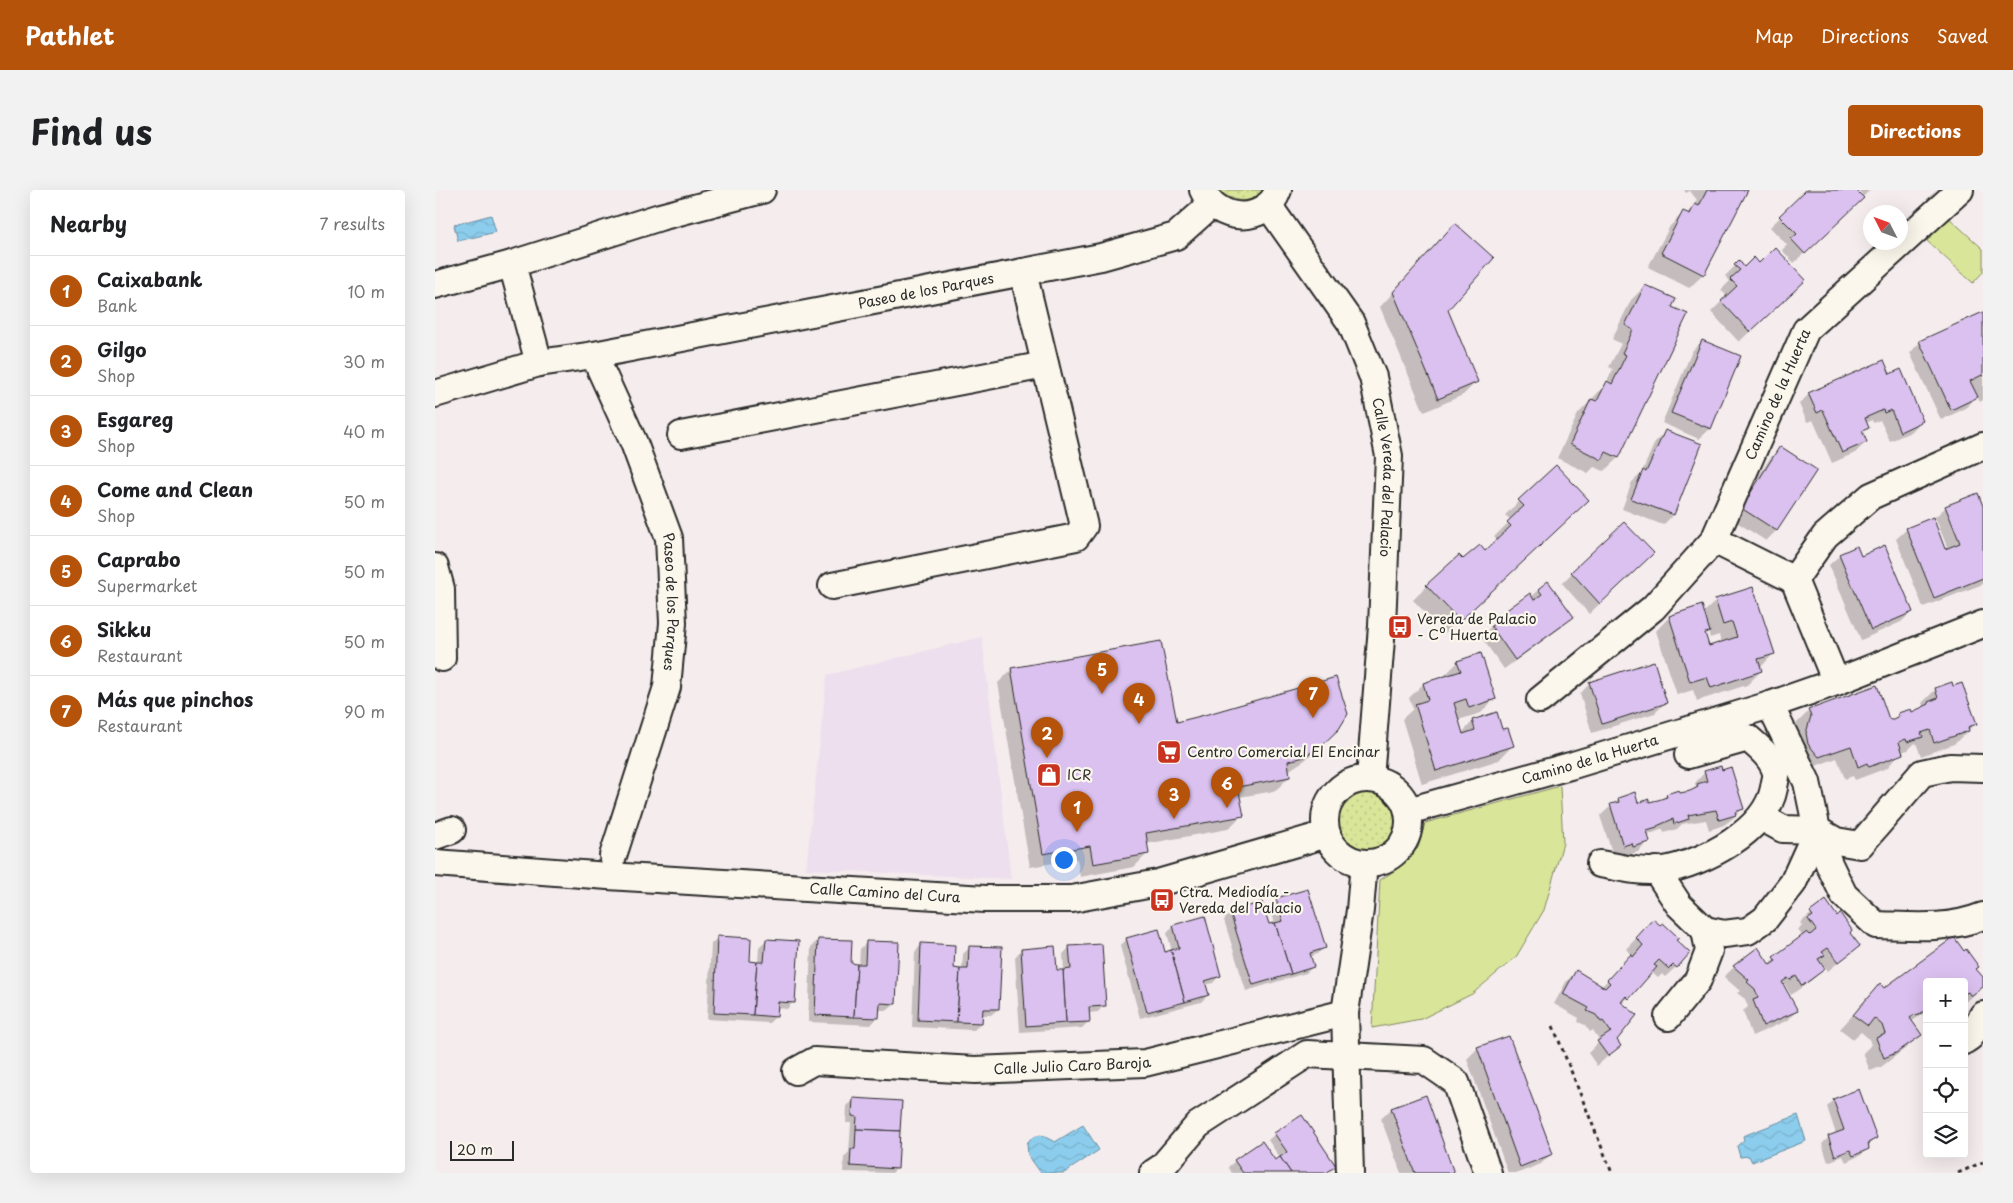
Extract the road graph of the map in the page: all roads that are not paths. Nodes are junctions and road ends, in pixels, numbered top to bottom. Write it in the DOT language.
graph roads {
  1 [pos="762,190"];
  2 [pos="1960,190"];
  3 [pos="1207,197"];
  4 [pos="1273,198"];
  5 [pos="512,264"];
  6 [pos="1023,272"];
  7 [pos="435,285"];
  8 [pos="594,355"];
  9 [pos="539,363"];
  10 [pos="1045,365"];
  11 [pos="435,394"];
  12 [pos="681,435"];
  13 [pos="1983,446"];
  14 [pos="1714,540"];
  15 [pos="435,567"];
  16 [pos="1794,580"];
  17 [pos="832,586"];
  18 [pos="1983,624"];
  19 [pos="442,658"];
  20 [pos="1836,682"];
  21 [pos="1540,700"];
  22 [pos="1770,705"];
  23 [pos="1688,755"];
  24 [pos="1982,766"];
  25 [pos="1370,779"];
  26 [pos="1408,811"];
  27 [pos="1761,817"];
  28 [pos="1817,830"];
  29 [pos="1327,834"];
  30 [pos="613,856"];
  31 [pos="435,863"];
  32 [pos="1364,863"];
  33 [pos="1600,864"];
  34 [pos="1656,870"];
  35 [pos="1983,916"];
  36 [pos="1705,930"];
  37 [pos="1345,1013"];
  38 [pos="1983,1015"];
  39 [pos="1668,1017"];
  40 [pos="1968,1039"];
  41 [pos="1347,1055"];
  42 [pos="795,1071"];
  43 [pos="1153,1173"];
  44 [pos="1350,1173"];
  45 [pos="1488,1173"];
  1 -- 5 [label="street"];
  2 -- 14 [label="street, Camino de la Huerta"];
  3 -- 4 [label="street"];
  3 -- 6 [label="street, Paseo de los Parques"];
  4 -- 25 [label="street, Calle Vereda del Palacio"];
  5 -- 7 [label="street"];
  5 -- 9 [label="street"];
  6 -- 8 [label="street, Paseo de los Parques"];
  6 -- 10 [label="street"];
  8 -- 9 [label="street, Paseo de los Parques"];
  8 -- 30 [label="street, Paseo de los Parques"];
  9 -- 11 [label="street, Paseo de los Parques"];
  10 -- 12 [label="street"];
  10 -- 17 [label="street"];
  13 -- 16 [label="street"];
  14 -- 16 [label="street"];
  14 -- 21 [label="street, Camino de la Huerta"];
  15 -- 19 [label="street"];
  16 -- 20 [label="street"];
  18 -- 20 [label="street, Camino de la Huerta"];
  20 -- 22 [label="street, Camino de la Huerta"];
  22 -- 26 [label="street, Camino de la Huerta"];
  22 -- 28 [label="street"];
  23 -- 27 [label="street"];
  24 -- 28 [label="street"];
  25 -- 26 [label="street"];
  25 -- 29 [label="street"];
  26 -- 32 [label="street"];
  27 -- 28 [label="street"];
  27 -- 34 [label="street"];
  28 -- 35 [label="street"];
  28 -- 36 [label="street"];
  29 -- 31 [label="street, Calle Camino del Cura"];
  29 -- 32 [label="street"];
  32 -- 37 [label="street"];
  33 -- 34 [label="street"];
  34 -- 36 [label="street"];
  36 -- 39 [label="street"];
  37 -- 41 [label="street"];
  37 -- 42 [label="street, Calle Julio Caro Baroja"];
  38 -- 40 [label="street"];
  41 -- 43 [label="street"];
  41 -- 44 [label="street"];
  41 -- 45 [label="street"];
}
